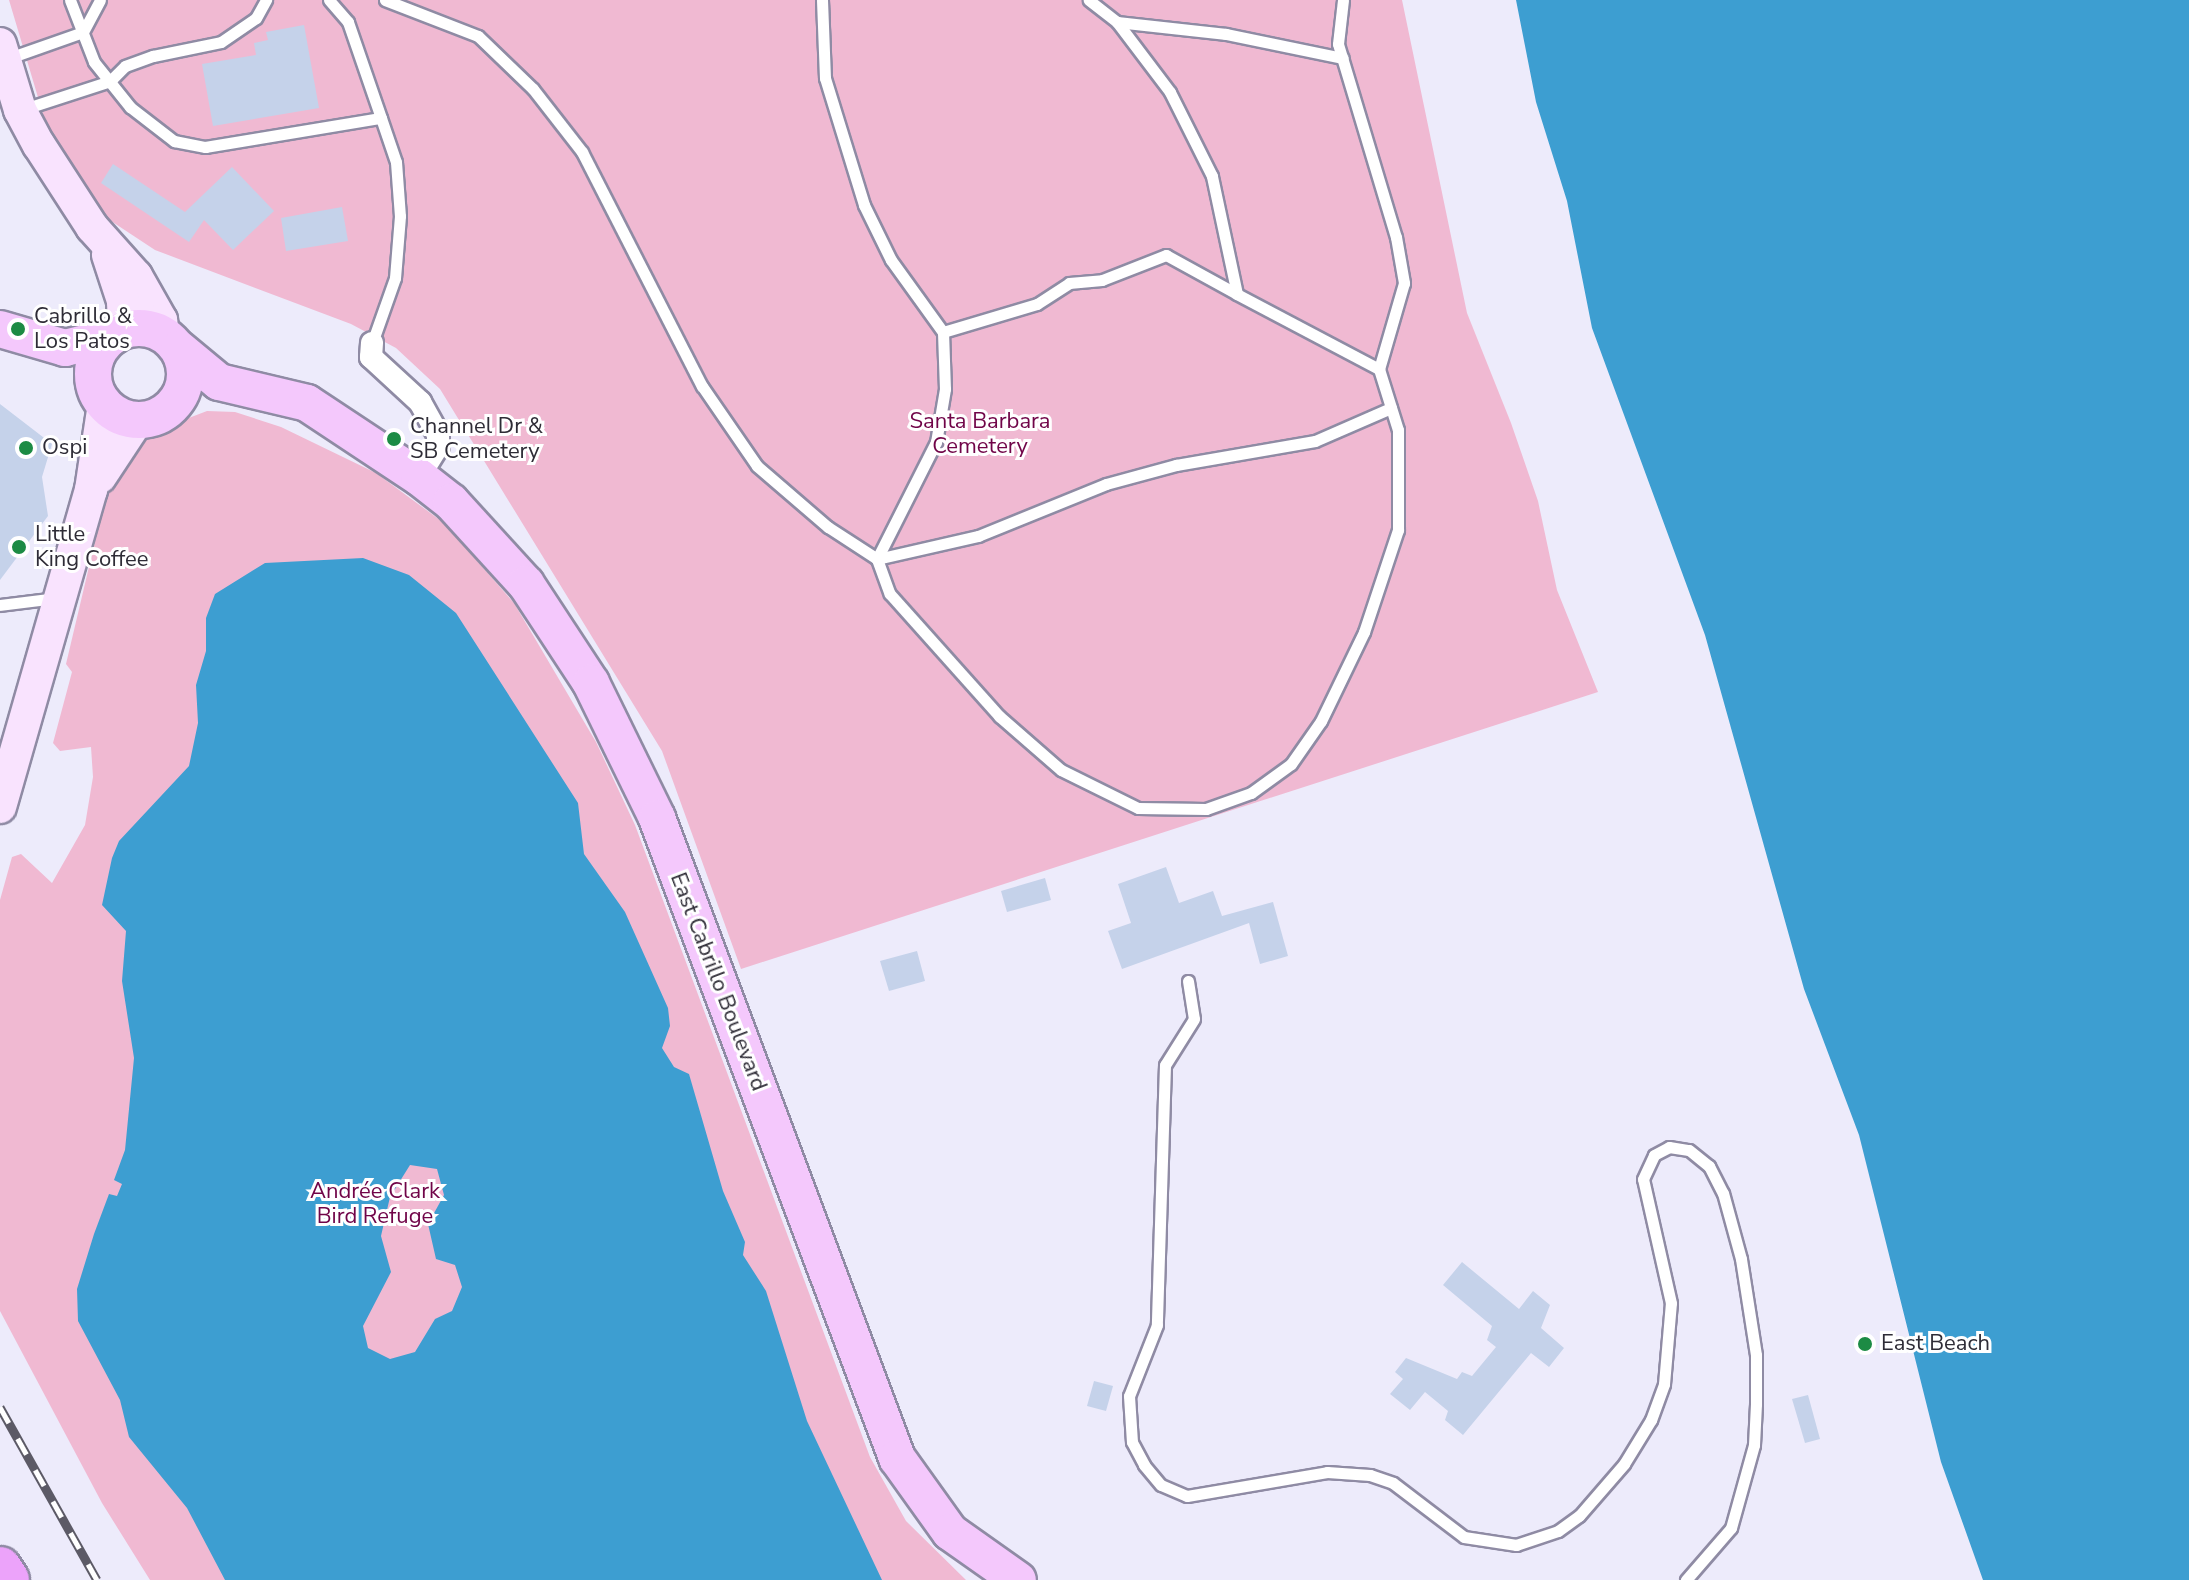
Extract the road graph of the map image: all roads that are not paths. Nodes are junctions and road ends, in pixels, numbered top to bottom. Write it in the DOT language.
graph roads {
  1 [pos="70,0"];
  2 [pos="100,0"];
  3 [pos="266,0"];
  4 [pos="329,0"];
  5 [pos="385,0"];
  6 [pos="822,0"];
  7 [pos="1089,0"];
  8 [pos="1343,0"];
  9 [pos="1117,22"];
  10 [pos="83,32"];
  11 [pos="2,52"];
  12 [pos="1343,58"];
  13 [pos="110,81"];
  14 [pos="20,110"];
  15 [pos="381,118"];
  16 [pos="103,240"];
  17 [pos="1237,294"];
  18 [pos="0,329"];
  19 [pos="943,332"];
  20 [pos="119,333"];
  21 [pos="171,342"];
  22 [pos="372,343"];
  23 [pos="0,348"];
  24 [pos="1379,369"];
  25 [pos="99,394"];
  26 [pos="1391,408"];
  27 [pos="152,416"];
  28 [pos="343,431"];
  29 [pos="419,477"];
  30 [pos="91,490"];
  31 [pos="877,559"];
  32 [pos="60,597"];
  33 [pos="0,605"];
  34 [pos="2,789"];
  35 [pos="1188,981"];
  36 [pos="0,1568"];
  37 [pos="8,1580"];
  38 [pos="1018,1580"];
  39 [pos="1686,1580"];
  1 -- 10 [label="lane"];
  2 -- 10 [label="lane"];
  3 -- 13 [label="lane"];
  4 -- 15 [label="lane"];
  5 -- 31 [label="lane"];
  6 -- 19 [label="lane"];
  7 -- 9 [label="lane"];
  8 -- 12 [label="lane"];
  9 -- 12 [label="lane"];
  9 -- 17 [label="lane"];
  10 -- 11 [label="lane"];
  10 -- 13 [label="lane"];
  11 -- 14 [label="main road"];
  12 -- 24 [label="lane"];
  13 -- 14 [label="lane"];
  13 -- 15 [label="lane"];
  14 -- 16 [label="main road"];
  15 -- 22 [label="lane"];
  16 -- 20 [label="main road"];
  16 -- 21 [label="main road"];
  17 -- 19 [label="lane"];
  17 -- 24 [label="lane"];
  18 -- 20 [label="main road"];
  19 -- 31 [label="lane"];
  20 -- 21 [label="main road"];
  20 -- 25 [label="main road"];
  21 -- 27 [label="main road"];
  21 -- 28 [label="main road, East Cabrillo Boulevard"];
  22 -- 29 [label="street"];
  23 -- 25 [label="main road"];
  24 -- 26 [label="lane"];
  25 -- 27 [label="main road"];
  25 -- 30 [label="main road"];
  26 -- 31 [label="lane"];
  26 -- 31 [label="lane"];
  27 -- 28 [label="main road, East Cabrillo Boulevard"];
  27 -- 30 [label="main road"];
  28 -- 29 [label="main road, East Cabrillo Boulevard"];
  29 -- 38 [label="main road, East Cabrillo Boulevard"];
  30 -- 32 [label="main road"];
  32 -- 33 [label="lane"];
  32 -- 34 [label="main road"];
  35 -- 39 [label="lane"];
  36 -- 37 [label="highway"];
}
